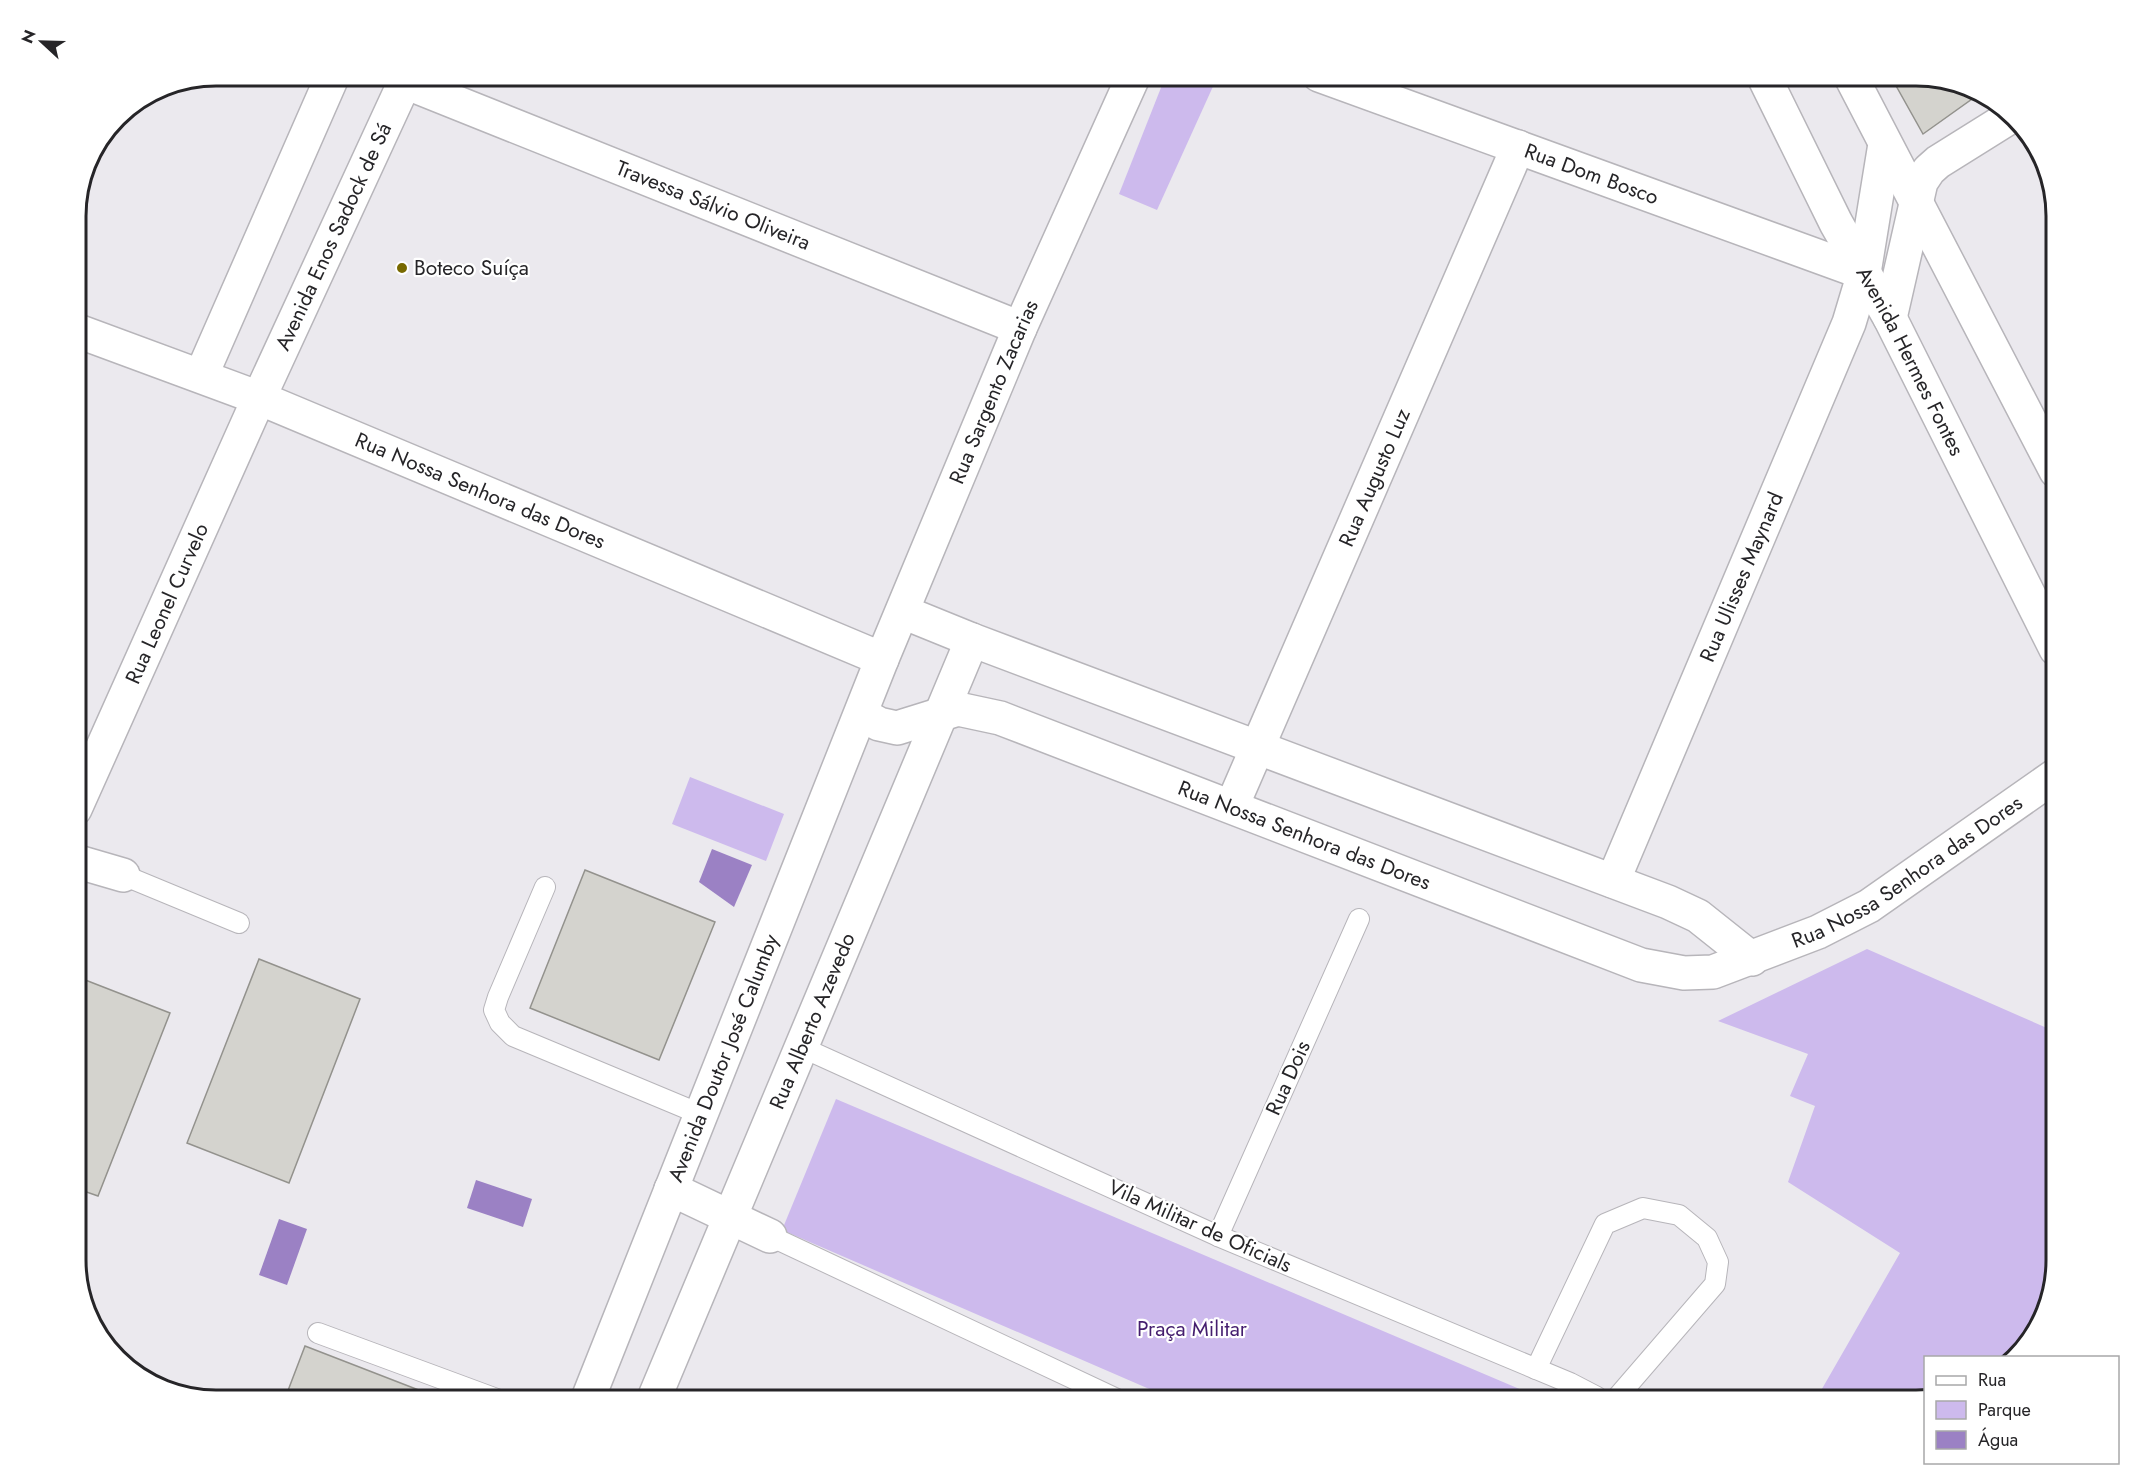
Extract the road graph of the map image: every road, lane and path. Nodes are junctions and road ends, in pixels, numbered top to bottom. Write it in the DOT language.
graph roads {
  1 [pos="328,86"];
  2 [pos="403,86"];
  3 [pos="427,86"];
  4 [pos="1129,86"];
  5 [pos="1349,86"];
  6 [pos="1768,86"];
  7 [pos="1856,86"];
  8 [pos="2004,121"];
  9 [pos="1885,144"];
  10 [pos="1518,147"];
  11 [pos="1916,198"];
  12 [pos="1864,273"];
  13 [pos="1890,318"];
  14 [pos="1020,328"];
  15 [pos="86,334"];
  16 [pos="201,376"];
  17 [pos="259,398"];
  18 [pos="2046,452"];
  19 [pos="903,612"];
  20 [pos="2046,629"];
  21 [pos="972,640"];
  22 [pos="882,659"];
  23 [pos="942,712"];
  24 [pos="861,714"];
  25 [pos="1257,748"];
  26 [pos="2046,782"];
  27 [pos="86,784"];
  28 [pos="1232,806"];
  29 [pos="86,864"];
  30 [pos="123,875"];
  31 [pos="1613,880"];
  32 [pos="545,887"];
  33 [pos="1359,919"];
  34 [pos="239,923"];
  35 [pos="1752,959"];
  36 [pos="801,1047"];
  37 [pos="700,1114"];
  38 [pos="671,1189"];
  39 [pos="729,1218"];
  40 [pos="770,1236"];
  41 [pos="1218,1236"];
  42 [pos="318,1333"];
  43 [pos="1536,1369"];
  44 [pos="472,1390"];
  45 [pos="591,1390"];
  46 [pos="658,1390"];
  47 [pos="1098,1390"];
  48 [pos="1584,1390"];
  49 [pos="1623,1390"];
  1 -- 16 [label="street"];
  2 -- 17 [label="street, Avenida Enos Sadock de Sá"];
  3 -- 14 [label="street, Travessa Sálvio Oliveira"];
  4 -- 14 [label="street, Rua Sargento Zacarias"];
  5 -- 10 [label="street, Rua Dom Bosco"];
  6 -- 12 [label="street, Avenida Hermes Fontes"];
  7 -- 9 [label="street"];
  8 -- 11 [label="street"];
  9 -- 11 [label="street"];
  9 -- 12 [label="street, Rua Ulisses Maynard"];
  10 -- 12 [label="street, Rua Dom Bosco"];
  10 -- 25 [label="street, Rua Augusto Luz"];
  11 -- 13 [label="street"];
  11 -- 18 [label="street"];
  12 -- 13 [label="street, Avenida Hermes Fontes"];
  12 -- 31 [label="street, Rua Ulisses Maynard"];
  13 -- 20 [label="street, Avenida Hermes Fontes"];
  14 -- 19 [label="street, Rua Sargento Zacarias"];
  15 -- 16 [label="street, Rua Nossa Senhora das Dores"];
  16 -- 17 [label="street, Rua Nossa Senhora das Dores"];
  17 -- 22 [label="street, Rua Nossa Senhora das Dores"];
  17 -- 27 [label="street, Rua Leonel Curvelo"];
  19 -- 21 [label="street"];
  19 -- 22 [label="street, Rua Sargento Zacarias"];
  21 -- 23 [label="street, Rua Alberto Azevedo"];
  21 -- 25 [label="street"];
  22 -- 24 [label="street, Rua Sargento Zacarias"];
  23 -- 24 [label="street, Rua Nossa Senhora das Dores"];
  23 -- 28 [label="street, Rua Nossa Senhora das Dores"];
  23 -- 36 [label="street, Rua Alberto Azevedo"];
  24 -- 37 [label="street, Avenida Doutor José Calumby"];
  25 -- 28 [label="street, Rua Augusto Luz"];
  25 -- 31 [label="street"];
  26 -- 35 [label="street, Rua Nossa Senhora das Dores"];
  28 -- 35 [label="street, Rua Nossa Senhora das Dores"];
  29 -- 30 [label="street"];
  30 -- 34 [label="lane"];
  31 -- 35 [label="street"];
  32 -- 37 [label="lane"];
  33 -- 41 [label="lane, Rua Dois"];
  36 -- 39 [label="street, Rua Alberto Azevedo"];
  36 -- 41 [label="lane, Vila Militar de Oficials"];
  37 -- 38 [label="street, Avenida Doutor José Calumby"];
  38 -- 39 [label="street"];
  38 -- 45 [label="street, Avenida Doutor José Calumby"];
  39 -- 40 [label="street"];
  39 -- 46 [label="street, Rua Alberto Azevedo"];
  40 -- 47 [label="lane"];
  41 -- 43 [label="lane, Vila Militar de Oficials"];
  42 -- 44 [label="lane"];
  43 -- 48 [label="lane, Vila Militar de Oficials"];
  43 -- 49 [label="lane"];
}
